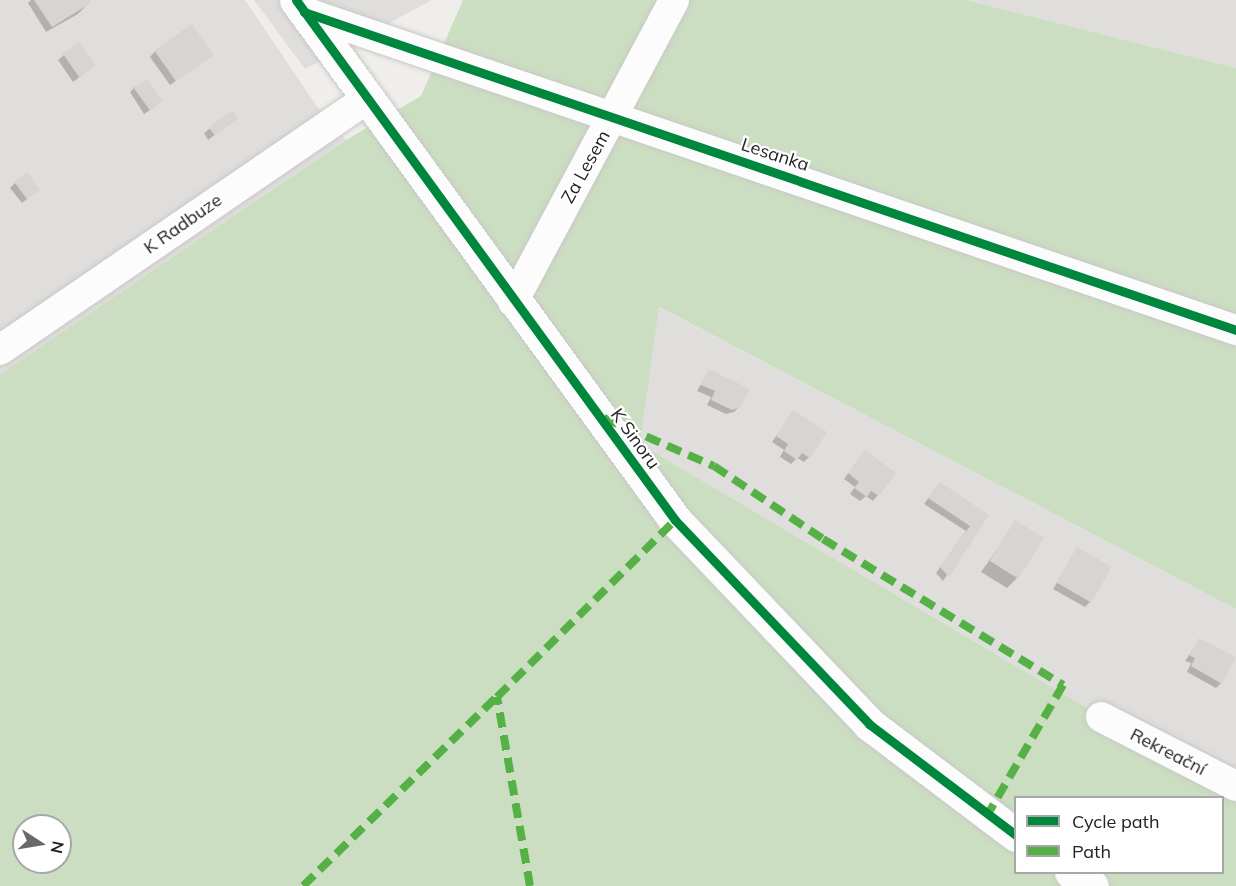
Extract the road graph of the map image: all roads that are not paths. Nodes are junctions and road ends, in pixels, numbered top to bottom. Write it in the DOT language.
graph roads {
  1 [pos="674,0"];
  2 [pos="300,6"];
  3 [pos="367,99"];
  4 [pos="613,119"];
  5 [pos="513,302"];
  6 [pos="1236,330"];
  7 [pos="0,350"];
  8 [pos="1101,717"];
  9 [pos="1236,786"];
  10 [pos="1014,833"];
  11 [pos="1073,874"];
  12 [pos="1092,886"];
  1 -- 4 [label="street, Za Lesem"];
  2 -- 3 [label="street, K Sinoru"];
  2 -- 4 [label="street, Lesanka"];
  3 -- 5 [label="street, K Sinoru"];
  3 -- 7 [label="street, K Radbuze"];
  4 -- 5 [label="street, Za Lesem"];
  4 -- 6 [label="street, Lesanka"];
  5 -- 10 [label="street, K Sinoru"];
  8 -- 9 [label="street, Rekreační"];
  11 -- 12 [label="street"];
}
